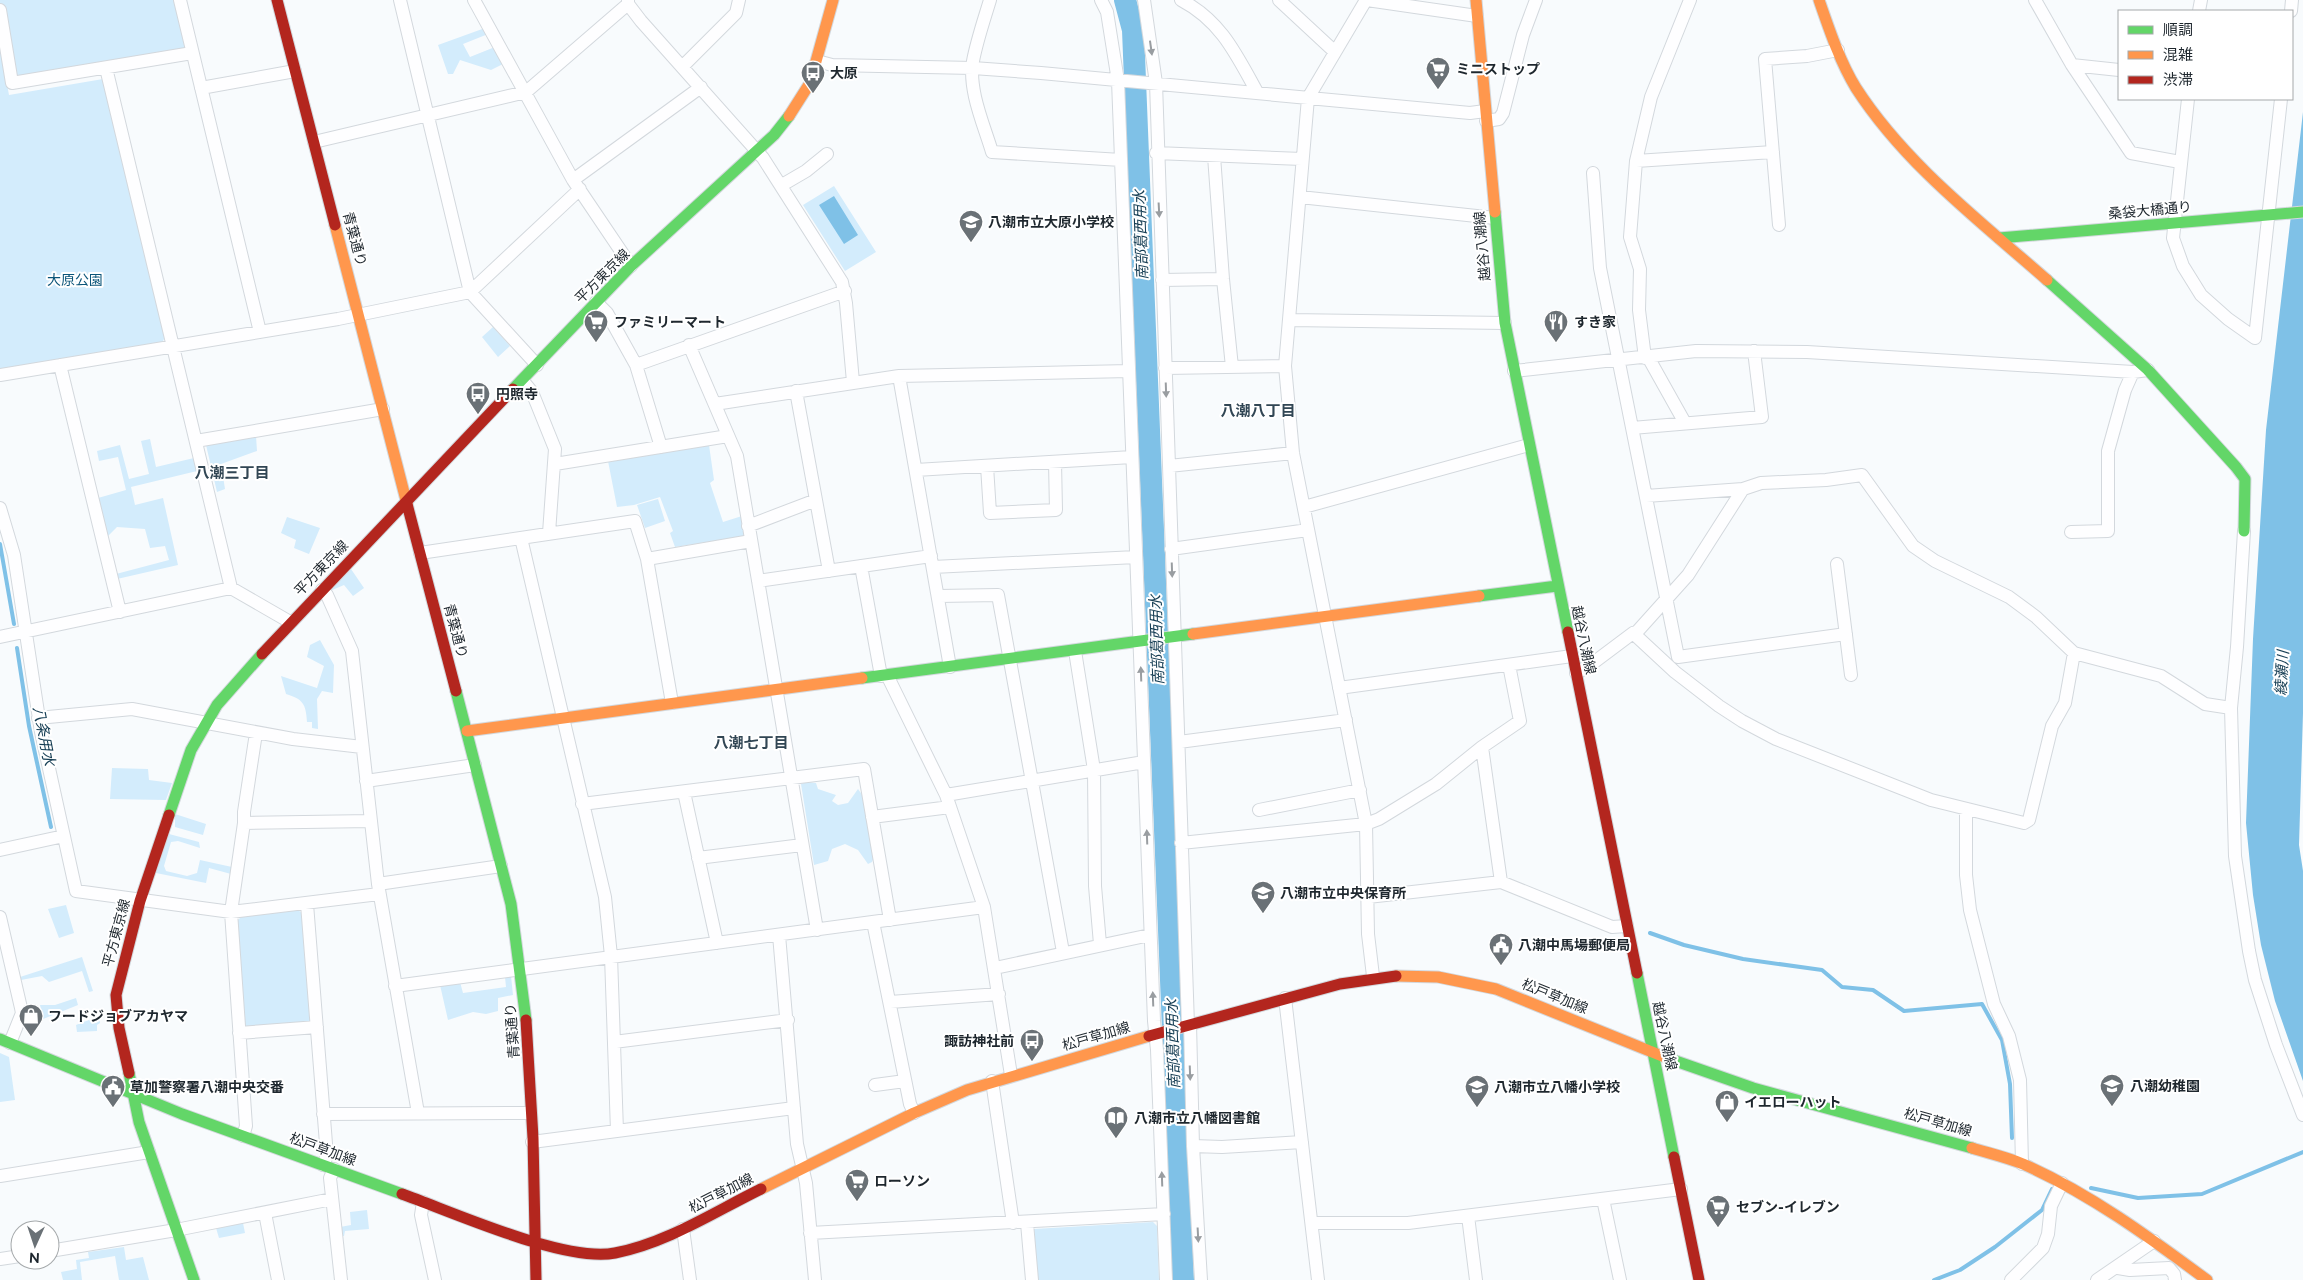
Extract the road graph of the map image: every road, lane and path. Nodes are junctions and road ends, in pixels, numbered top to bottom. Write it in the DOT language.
graph roads {
  1 [pos="180,0"];
  2 [pos="277,0"];
  3 [pos="400,0"];
  4 [pos="474,0"];
  5 [pos="739,0"];
  6 [pos="833,0"];
  7 [pos="990,0"];
  8 [pos="1102,0"];
  9 [pos="1144,0"];
  10 [pos="1181,0"];
  11 [pos="1279,0"];
  12 [pos="1367,0"];
  13 [pos="1476,0"];
  14 [pos="1536,0"];
  15 [pos="1690,0"];
  16 [pos="1819,0"];
  17 [pos="2035,0"];
  18 [pos="628,2"];
  19 [pos="0,10"];
  20 [pos="1477,16"];
  21 [pos="1838,50"];
  22 [pos="1335,52"];
  23 [pos="192,53"];
  24 [pos="817,61"];
  25 [pos="2072,65"];
  26 [pos="683,66"];
  27 [pos="106,68"];
  28 [pos="973,68"];
  29 [pos="2118,70"];
  30 [pos="295,71"];
  31 [pos="1121,81"];
  32 [pos="1153,83"];
  33 [pos="701,87"];
  34 [pos="201,88"];
  35 [pos="526,92"];
  36 [pos="1257,92"];
  37 [pos="1308,98"];
  38 [pos="2188,100"];
  39 [pos="2281,100"];
  40 [pos="426,116"];
  41 [pos="1486,116"];
  42 [pos="314,142"];
  43 [pos="756,150"];
  44 [pos="1773,152"];
  45 [pos="1156,153"];
  46 [pos="827,154"];
  47 [pos="1214,156"];
  48 [pos="1302,159"];
  49 [pos="1121,160"];
  50 [pos="1636,161"];
  51 [pos="2180,162"];
  52 [pos="1593,173"];
  53 [pos="576,185"];
  54 [pos="782,185"];
  55 [pos="1300,197"];
  56 [pos="2303,212"];
  57 [pos="2272,214"];
  58 [pos="1495,218"];
  59 [pos="2175,223"];
  60 [pos="1778,225"];
  61 [pos="1999,238"];
  62 [pos="632,266"];
  63 [pos="1223,279"];
  64 [pos="1162,280"];
  65 [pos="845,291"];
  66 [pos="470,292"];
  67 [pos="596,302"];
  68 [pos="360,315"];
  69 [pos="1289,320"];
  70 [pos="1505,323"];
  71 [pos="260,332"];
  72 [pos="689,345"];
  73 [pos="173,347"];
  74 [pos="1754,351"];
  75 [pos="1647,358"];
  76 [pos="1618,360"];
  77 [pos="60,365"];
  78 [pos="537,365"];
  79 [pos="636,365"];
  80 [pos="1285,366"];
  81 [pos="1232,367"];
  82 [pos="1165,368"];
  83 [pos="2148,370"];
  84 [pos="1129,371"];
  85 [pos="1514,372"];
  86 [pos="2133,372"];
  87 [pos="0,375"];
  88 [pos="900,376"];
  89 [pos="523,381"];
  90 [pos="853,382"];
  91 [pos="796,391"];
  92 [pos="715,404"];
  93 [pos="383,409"];
  94 [pos="1685,424"];
  95 [pos="1632,428"];
  96 [pos="728,436"];
  97 [pos="196,441"];
  98 [pos="1529,445"];
  99 [pos="661,447"];
  100 [pos="1293,453"];
  101 [pos="1132,458"];
  102 [pos="1055,462"];
  103 [pos="555,464"];
  104 [pos="988,466"];
  105 [pos="1168,466"];
  106 [pos="916,470"];
  107 [pos="1743,489"];
  108 [pos="1646,496"];
  109 [pos="816,500"];
  110 [pos="407,502"];
  111 [pos="1304,507"];
  112 [pos="0,508"];
  113 [pos="748,526"];
  114 [pos="1308,530"];
  115 [pos="2244,531"];
  116 [pos="2071,532"];
  117 [pos="550,533"];
  118 [pos="521,538"];
  119 [pos="751,541"];
  120 [pos="1171,549"];
  121 [pos="420,553"];
  122 [pos="1136,557"];
  123 [pos="647,559"];
  124 [pos="932,562"];
  125 [pos="1837,564"];
  126 [pos="862,566"];
  127 [pos="829,571"];
  128 [pos="758,581"];
  129 [pos="1557,586"];
  130 [pos="231,588"];
  131 [pos="322,590"];
  132 [pos="939,596"];
  133 [pos="1668,600"];
  134 [pos="120,612"];
  135 [pos="1325,617"];
  136 [pos="290,622"];
  137 [pos="24,632"];
  138 [pos="1635,634"];
  139 [pos="1846,634"];
  140 [pos="0,637"];
  141 [pos="1175,637"];
  142 [pos="1140,642"];
  143 [pos="1075,650"];
  144 [pos="2074,653"];
  145 [pos="1572,656"];
  146 [pos="1009,659"];
  147 [pos="1509,665"];
  148 [pos="950,667"];
  149 [pos="1576,673"];
  150 [pos="884,675"];
  151 [pos="1852,675"];
  152 [pos="1340,688"];
  153 [pos="777,690"];
  154 [pos="672,704"];
  155 [pos="2231,708"];
  156 [pos="38,718"];
  157 [pos="563,719"];
  158 [pos="1346,720"];
  159 [pos="206,722"];
  160 [pos="467,732"];
  161 [pos="256,733"];
  162 [pos="1179,742"];
  163 [pos="362,747"];
  164 [pos="1482,747"];
  165 [pos="1144,762"];
  166 [pos="475,765"];
  167 [pos="1094,770"];
  168 [pos="791,779"];
  169 [pos="366,781"];
  170 [pos="1032,781"];
  171 [pos="1360,790"];
  172 [pos="684,792"];
  173 [pos="946,795"];
  174 [pos="582,804"];
  175 [pos="950,808"];
  176 [pos="1966,809"];
  177 [pos="1259,810"];
  178 [pos="872,817"];
  179 [pos="370,821"];
  180 [pos="244,823"];
  181 [pos="1366,824"];
  182 [pos="64,836"];
  183 [pos="1182,843"];
  184 [pos="802,845"];
  185 [pos="0,850"];
  186 [pos="698,858"];
  187 [pos="501,866"];
  188 [pos="1501,882"];
  189 [pos="379,889"];
  190 [pos="1368,898"];
  191 [pos="140,901"];
  192 [pos="307,904"];
  193 [pos="984,908"];
  194 [pos="231,912"];
  195 [pos="0,917"];
  196 [pos="890,920"];
  197 [pos="873,922"];
  198 [pos="1627,926"];
  199 [pos="817,930"];
  200 [pos="780,935"];
  201 [pos="1150,935"];
  202 [pos="3,942"];
  203 [pos="717,943"];
  204 [pos="1100,944"];
  205 [pos="1063,952"];
  206 [pos="612,956"];
  207 [pos="995,968"];
  208 [pos="522,969"];
  209 [pos="1373,976"];
  210 [pos="395,986"];
  211 [pos="999,994"];
  212 [pos="1285,998"];
  213 [pos="890,1002"];
  214 [pos="788,1020"];
  215 [pos="1187,1025"];
  216 [pos="317,1027"];
  217 [pos="239,1033"];
  218 [pos="1157,1034"];
  219 [pos="5,1041"];
  220 [pos="614,1042"];
  221 [pos="1653,1052"];
  222 [pos="1011,1075"];
  223 [pos="905,1081"];
  224 [pos="992,1081"];
  225 [pos="875,1085"];
  226 [pos="134,1096"];
  227 [pos="794,1108"];
  228 [pos="418,1113"];
  229 [pos="531,1113"];
  230 [pos="914,1113"];
  231 [pos="323,1114"];
  232 [pos="2303,1115"];
  233 [pos="617,1132"];
  234 [pos="243,1136"];
  235 [pos="532,1142"];
  236 [pos="1302,1142"];
  237 [pos="1193,1146"];
  238 [pos="149,1152"];
  239 [pos="2022,1164"];
  240 [pos="329,1167"];
  241 [pos="802,1168"];
  242 [pos="0,1176"];
  243 [pos="2062,1183"];
  244 [pos="1680,1189"];
  245 [pos="332,1199"];
  246 [pos="1603,1199"];
  247 [pos="423,1202"];
  248 [pos="265,1213"];
  249 [pos="1164,1214"];
  250 [pos="1468,1216"];
  251 [pos="1013,1223"];
  252 [pos="1028,1223"];
  253 [pos="1312,1223"];
  254 [pos="683,1229"];
  255 [pos="176,1230"];
  256 [pos="810,1233"];
  257 [pos="2154,1241"];
  258 [pos="535,1242"];
  259 [pos="60,1249"];
  260 [pos="2118,1274"];
  261 [pos="194,1280"];
  262 [pos="278,1280"];
  263 [pos="341,1280"];
  264 [pos="434,1280"];
  265 [pos="536,1280"];
  266 [pos="690,1280"];
  267 [pos="815,1280"];
  268 [pos="1032,1280"];
  269 [pos="1166,1280"];
  270 [pos="1200,1280"];
  271 [pos="1318,1280"];
  272 [pos="1476,1280"];
  273 [pos="1620,1280"];
  274 [pos="1699,1280"];
  275 [pos="2011,1280"];
  276 [pos="2097,1280"];
  277 [pos="2174,1280"];
  278 [pos="2207,1280"];
  1 -- 23 [label="street"];
  2 -- 30 [label="main road, 青葉通り"];
  3 -- 40 [label="street"];
  4 -- 35 [label="street"];
  5 -- 26 [label="street"];
  6 -- 24 [label="main road, 平方東京線"];
  7 -- 28 [label="street"];
  8 -- 31 [label="street"];
  9 -- 32 [label="street, one-way"];
  10 -- 36 [label="street"];
  11 -- 22 [label="street"];
  12 -- 20 [label="street"];
  12 -- 22 [label="street"];
  13 -- 20 [label="main road, 越谷八潮線"];
  14 -- 41 [label="street"];
  15 -- 50 [label="street"];
  16 -- 21 [label="main road"];
  17 -- 25 [label="street"];
  18 -- 26 [label="street"];
  18 -- 35 [label="street"];
  19 -- 27 [label="street"];
  20 -- 41 [label="main road, 越谷八潮線"];
  21 -- 44 [label="street"];
  21 -- 61 [label="main road"];
  22 -- 37 [label="street"];
  23 -- 27 [label="street"];
  23 -- 34 [label="street"];
  24 -- 28 [label="street"];
  24 -- 43 [label="main road, 平方東京線"];
  25 -- 29 [label="street"];
  25 -- 51 [label="street"];
  26 -- 33 [label="street"];
  27 -- 73 [label="street"];
  28 -- 31 [label="street"];
  28 -- 49 [label="street"];
  30 -- 34 [label="street"];
  30 -- 42 [label="main road, 青葉通り"];
  31 -- 32 [label="street"];
  31 -- 49 [label="street"];
  32 -- 36 [label="street"];
  32 -- 45 [label="street"];
  33 -- 43 [label="street"];
  33 -- 53 [label="street"];
  34 -- 71 [label="street"];
  35 -- 40 [label="street"];
  35 -- 53 [label="street"];
  36 -- 37 [label="street"];
  37 -- 41 [label="street"];
  37 -- 48 [label="street"];
  38 -- 51 [label="street"];
  39 -- 57 [label="street"];
  40 -- 42 [label="street"];
  40 -- 66 [label="street"];
  41 -- 58 [label="main road, 越谷八潮線"];
  42 -- 68 [label="main road, 青葉通り"];
  43 -- 54 [label="street"];
  43 -- 62 [label="main road, 平方東京線"];
  44 -- 50 [label="street"];
  44 -- 60 [label="street"];
  45 -- 47 [label="street"];
  45 -- 64 [label="street, one-way"];
  46 -- 54 [label="street"];
  47 -- 48 [label="street"];
  47 -- 63 [label="street"];
  48 -- 55 [label="street"];
  49 -- 84 [label="street"];
  50 -- 75 [label="street"];
  51 -- 59 [label="street"];
  52 -- 76 [label="street"];
  53 -- 62 [label="street"];
  53 -- 66 [label="street"];
  54 -- 65 [label="street"];
  55 -- 58 [label="street"];
  55 -- 69 [label="street"];
  56 -- 57 [label="main road, 桑袋大橋通り"];
  57 -- 59 [label="main road, 桑袋大橋通り"];
  57 -- 59 [label="street"];
  58 -- 70 [label="main road, 越谷八潮線"];
  59 -- 61 [label="main road, 桑袋大橋通り"];
  61 -- 83 [label="main road"];
  62 -- 67 [label="main road, 平方東京線"];
  63 -- 64 [label="street"];
  63 -- 81 [label="street"];
  64 -- 82 [label="street"];
  65 -- 72 [label="street"];
  65 -- 90 [label="street"];
  66 -- 68 [label="street"];
  66 -- 78 [label="street"];
  67 -- 78 [label="main road, 平方東京線"];
  67 -- 79 [label="street"];
  68 -- 71 [label="street"];
  68 -- 93 [label="main road, 青葉通り"];
  69 -- 70 [label="street"];
  69 -- 80 [label="street"];
  70 -- 85 [label="main road, 越谷八潮線"];
  71 -- 73 [label="street"];
  72 -- 79 [label="street"];
  72 -- 92 [label="street"];
  73 -- 77 [label="street"];
  73 -- 97 [label="street"];
  74 -- 75 [label="street"];
  74 -- 86 [label="street"];
  74 -- 94 [label="street"];
  75 -- 76 [label="street"];
  75 -- 94 [label="street"];
  76 -- 85 [label="street"];
  76 -- 95 [label="street"];
  77 -- 87 [label="street"];
  77 -- 134 [label="street"];
  78 -- 89 [label="main road, 平方東京線"];
  79 -- 99 [label="street"];
  80 -- 81 [label="street"];
  80 -- 100 [label="street"];
  81 -- 82 [label="street"];
  82 -- 105 [label="street, one-way"];
  83 -- 86 [label="street"];
  83 -- 115 [label="main road"];
  84 -- 88 [label="street"];
  84 -- 101 [label="street"];
  85 -- 98 [label="main road, 越谷八潮線"];
  86 -- 116 [label="street"];
  88 -- 90 [label="street"];
  88 -- 106 [label="street"];
  89 -- 103 [label="street"];
  89 -- 110 [label="main road, 平方東京線"];
  90 -- 91 [label="street"];
  91 -- 92 [label="street"];
  91 -- 109 [label="street"];
  92 -- 96 [label="street"];
  93 -- 97 [label="street"];
  93 -- 110 [label="main road, 青葉通り"];
  94 -- 95 [label="street"];
  95 -- 108 [label="street"];
  96 -- 99 [label="street"];
  96 -- 113 [label="street"];
  97 -- 130 [label="street"];
  98 -- 111 [label="street"];
  98 -- 129 [label="main road, 越谷八潮線"];
  99 -- 103 [label="street"];
  100 -- 105 [label="street"];
  100 -- 111 [label="street"];
  101 -- 102 [label="street"];
  101 -- 122 [label="street"];
  102 -- 104 [label="street"];
  102 -- 104 [label="street"];
  103 -- 117 [label="street"];
  104 -- 106 [label="street"];
  105 -- 120 [label="street"];
  106 -- 124 [label="street"];
  107 -- 108 [label="street"];
  107 -- 133 [label="street"];
  107 -- 144 [label="street"];
  108 -- 133 [label="street"];
  109 -- 113 [label="street"];
  109 -- 127 [label="street"];
  110 -- 121 [label="main road, 青葉通り"];
  110 -- 131 [label="main road, 平方東京線"];
  111 -- 114 [label="street"];
  112 -- 137 [label="street"];
  113 -- 119 [label="street"];
  114 -- 120 [label="street"];
  114 -- 135 [label="street"];
  115 -- 155 [label="street"];
  117 -- 118 [label="street"];
  117 -- 123 [label="street"];
  118 -- 121 [label="street"];
  118 -- 157 [label="street"];
  119 -- 123 [label="street"];
  119 -- 128 [label="street"];
  120 -- 141 [label="street, one-way"];
  121 -- 160 [label="main road, 青葉通り"];
  122 -- 124 [label="street"];
  122 -- 142 [label="street"];
  123 -- 154 [label="street"];
  124 -- 126 [label="street"];
  124 -- 132 [label="street"];
  125 -- 139 [label="street"];
  126 -- 127 [label="street"];
  126 -- 150 [label="street"];
  127 -- 128 [label="street"];
  128 -- 153 [label="street"];
  129 -- 135 [label="main road"];
  129 -- 145 [label="main road, 越谷八潮線"];
  130 -- 134 [label="street"];
  130 -- 136 [label="street"];
  131 -- 136 [label="main road, 平方東京線"];
  131 -- 163 [label="street"];
  132 -- 146 [label="street"];
  132 -- 148 [label="street"];
  133 -- 138 [label="street"];
  133 -- 139 [label="street"];
  134 -- 137 [label="street"];
  135 -- 141 [label="main road"];
  135 -- 152 [label="street"];
  136 -- 159 [label="main road, 平方東京線"];
  137 -- 140 [label="street"];
  137 -- 156 [label="street"];
  138 -- 149 [label="street"];
  138 -- 176 [label="street"];
  139 -- 151 [label="street"];
  141 -- 142 [label="main road"];
  141 -- 162 [label="street"];
  142 -- 143 [label="main road"];
  165 -- 142 [label="street, one-way"];
  143 -- 146 [label="main road"];
  143 -- 167 [label="street"];
  144 -- 155 [label="street"];
  144 -- 176 [label="street"];
  145 -- 147 [label="street"];
  145 -- 149 [label="main road, 越谷八潮線"];
  146 -- 148 [label="main road"];
  146 -- 170 [label="street"];
  147 -- 152 [label="street"];
  147 -- 164 [label="street"];
  148 -- 150 [label="main road"];
  149 -- 198 [label="main road, 越谷八潮線"];
  150 -- 153 [label="main road"];
  150 -- 173 [label="street"];
  152 -- 158 [label="street"];
  153 -- 154 [label="main road"];
  153 -- 168 [label="street"];
  154 -- 157 [label="main road"];
  155 -- 232 [label="street"];
  156 -- 159 [label="street"];
  156 -- 182 [label="street"];
  157 -- 160 [label="main road"];
  157 -- 174 [label="street"];
  158 -- 162 [label="street"];
  158 -- 171 [label="street"];
  159 -- 161 [label="street"];
  159 -- 191 [label="main road, 平方東京線"];
  160 -- 166 [label="main road, 青葉通り"];
  161 -- 163 [label="street"];
  161 -- 180 [label="street"];
  162 -- 183 [label="street"];
  163 -- 169 [label="street"];
  164 -- 181 [label="street"];
  164 -- 188 [label="street"];
  165 -- 167 [label="street"];
  201 -- 165 [label="street, one-way"];
  166 -- 169 [label="street"];
  166 -- 187 [label="main road, 青葉通り"];
  167 -- 170 [label="street"];
  167 -- 204 [label="street"];
  168 -- 172 [label="street"];
  168 -- 178 [label="street"];
  168 -- 184 [label="street"];
  169 -- 179 [label="street"];
  170 -- 173 [label="street"];
  170 -- 205 [label="street"];
  171 -- 177 [label="street"];
  171 -- 181 [label="street"];
  172 -- 174 [label="street"];
  172 -- 186 [label="street"];
  173 -- 175 [label="street"];
  174 -- 206 [label="street"];
  175 -- 178 [label="street"];
  175 -- 193 [label="street"];
  176 -- 239 [label="street"];
  178 -- 196 [label="street"];
  179 -- 180 [label="street"];
  179 -- 189 [label="street"];
  180 -- 194 [label="street"];
  181 -- 183 [label="street"];
  181 -- 190 [label="street"];
  182 -- 185 [label="street"];
  182 -- 191 [label="street"];
  183 -- 215 [label="street"];
  184 -- 186 [label="street"];
  184 -- 199 [label="street"];
  186 -- 203 [label="street"];
  187 -- 189 [label="street"];
  187 -- 208 [label="main road, 青葉通り"];
  188 -- 190 [label="street"];
  188 -- 198 [label="street"];
  189 -- 192 [label="street"];
  189 -- 210 [label="street"];
  190 -- 209 [label="street"];
  191 -- 194 [label="street"];
  191 -- 226 [label="main road, 平方東京線"];
  192 -- 194 [label="street"];
  192 -- 216 [label="street"];
  193 -- 196 [label="street"];
  193 -- 207 [label="street"];
  194 -- 217 [label="street"];
  195 -- 202 [label="street"];
  196 -- 197 [label="street"];
  197 -- 199 [label="street"];
  197 -- 213 [label="street"];
  198 -- 221 [label="main road, 越谷八潮線"];
  199 -- 200 [label="street"];
  200 -- 203 [label="street"];
  200 -- 214 [label="street"];
  201 -- 204 [label="street"];
  218 -- 201 [label="street, one-way"];
  202 -- 219 [label="street"];
  203 -- 206 [label="street"];
  204 -- 205 [label="street"];
  205 -- 207 [label="street"];
  206 -- 208 [label="street"];
  206 -- 220 [label="street"];
  207 -- 211 [label="street"];
  208 -- 210 [label="street"];
  208 -- 229 [label="main road, 青葉通り"];
  209 -- 212 [label="main road, 松戸草加線"];
  209 -- 221 [label="main road, 松戸草加線"];
  210 -- 228 [label="street"];
  211 -- 213 [label="street"];
  211 -- 222 [label="street"];
  212 -- 215 [label="main road, 松戸草加線"];
  212 -- 236 [label="street"];
  213 -- 223 [label="street"];
  214 -- 220 [label="street"];
  214 -- 227 [label="street"];
  215 -- 218 [label="main road, 松戸草加線"];
  215 -- 237 [label="street, one-way"];
  216 -- 217 [label="street"];
  216 -- 231 [label="street"];
  217 -- 234 [label="street"];
  218 -- 222 [label="main road, 松戸草加線"];
  249 -- 218 [label="street, one-way"];
  219 -- 226 [label="main road, 松戸草加線"];
  220 -- 233 [label="street"];
  221 -- 239 [label="main road, 松戸草加線"];
  221 -- 244 [label="main road, 越谷八潮線"];
  222 -- 224 [label="main road, 松戸草加線"];
  223 -- 225 [label="street"];
  223 -- 230 [label="street"];
  224 -- 230 [label="main road, 松戸草加線"];
  224 -- 251 [label="street"];
  226 -- 234 [label="main road, 松戸草加線"];
  226 -- 238 [label="main road, 平方東京線"];
  227 -- 233 [label="street"];
  227 -- 241 [label="street"];
  228 -- 229 [label="street"];
  228 -- 231 [label="street"];
  229 -- 235 [label="main road, 青葉通り"];
  230 -- 241 [label="main road, 松戸草加線"];
  231 -- 240 [label="street"];
  233 -- 235 [label="street"];
  234 -- 240 [label="main road, 松戸草加線"];
  235 -- 258 [label="main road, 青葉通り"];
  236 -- 237 [label="street"];
  236 -- 253 [label="street"];
  237 -- 270 [label="street, one-way"];
  238 -- 242 [label="street"];
  238 -- 255 [label="main road, 平方東京線"];
  239 -- 243 [label="main road, 松戸草加線"];
  240 -- 245 [label="street"];
  240 -- 247 [label="main road, 松戸草加線"];
  241 -- 254 [label="main road, 松戸草加線"];
  241 -- 256 [label="street"];
  243 -- 257 [label="main road, 松戸草加線"];
  243 -- 275 [label="street"];
  244 -- 246 [label="street"];
  244 -- 274 [label="main road, 越谷八潮線"];
  245 -- 248 [label="street"];
  245 -- 263 [label="street"];
  246 -- 250 [label="street"];
  246 -- 273 [label="street"];
  247 -- 258 [label="main road, 松戸草加線"];
  247 -- 264 [label="street"];
  248 -- 255 [label="street"];
  248 -- 262 [label="street"];
  249 -- 252 [label="street"];
  249 -- 269 [label="street"];
  250 -- 253 [label="street"];
  250 -- 272 [label="street"];
  251 -- 252 [label="street"];
  251 -- 256 [label="street"];
  252 -- 268 [label="street"];
  253 -- 271 [label="street"];
  254 -- 258 [label="main road, 松戸草加線"];
  254 -- 266 [label="street"];
  255 -- 259 [label="street"];
  255 -- 261 [label="main road, 平方東京線"];
  256 -- 267 [label="street"];
  257 -- 260 [label="street"];
  257 -- 278 [label="main road, 松戸草加線"];
  258 -- 265 [label="main road, 青葉通り"];
  260 -- 276 [label="street"];
  260 -- 277 [label="street"];
}
